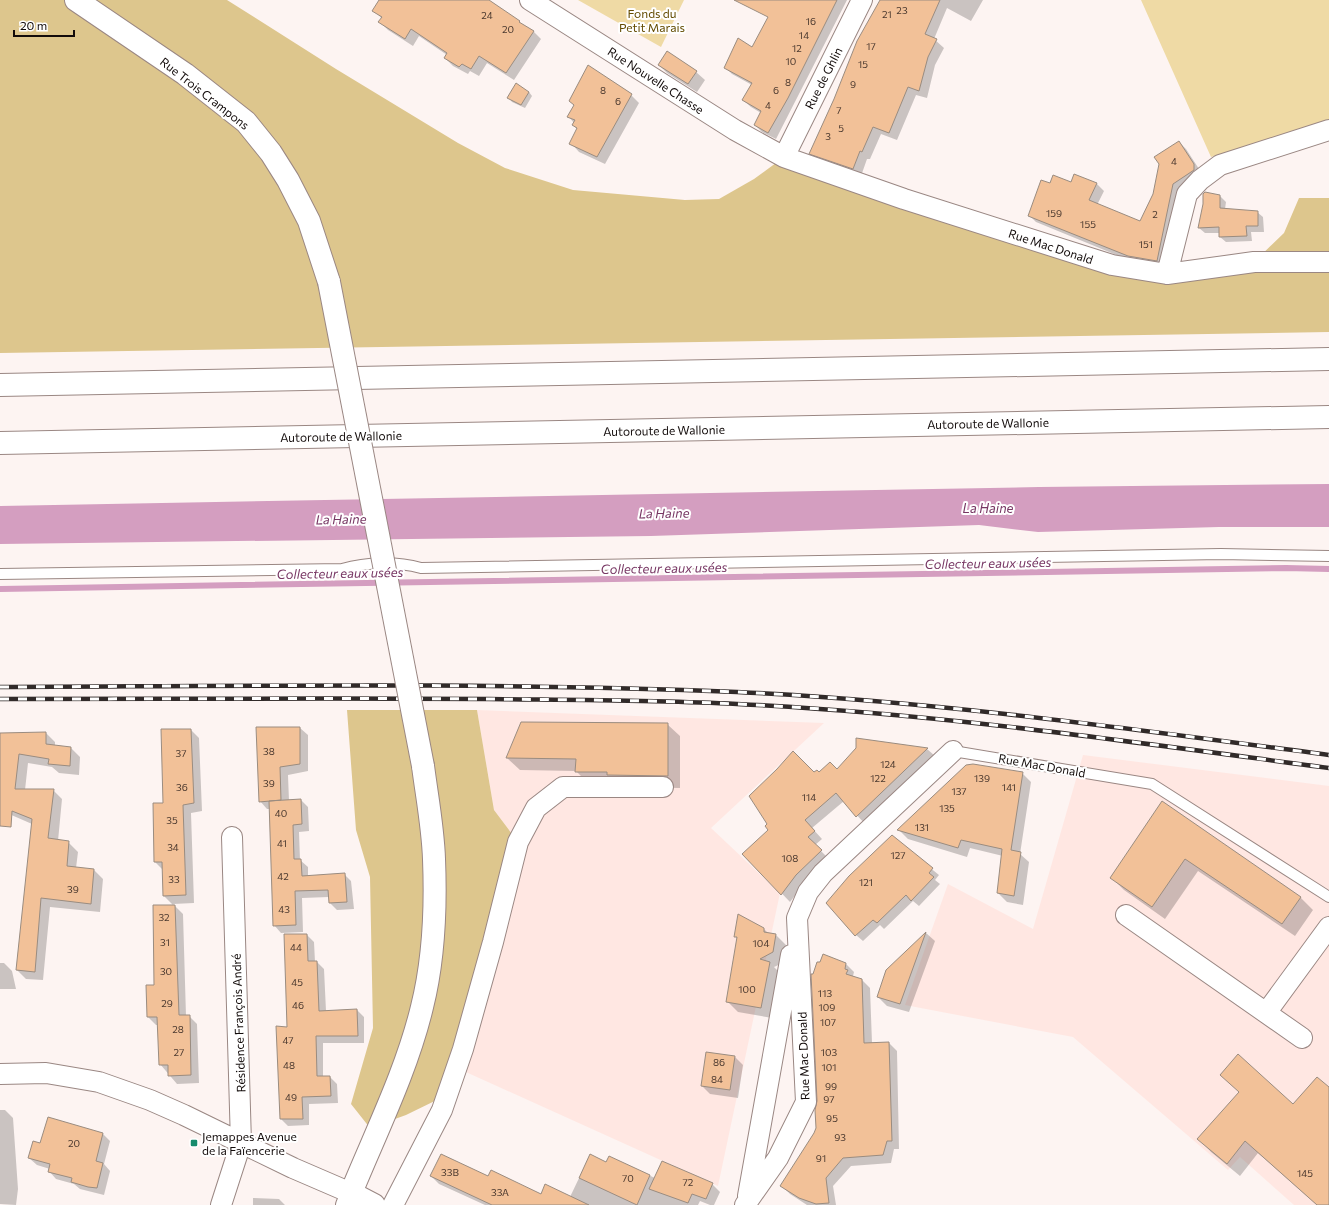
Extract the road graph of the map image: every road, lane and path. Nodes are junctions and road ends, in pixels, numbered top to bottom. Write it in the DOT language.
graph roads {
  1 [pos="76,0"];
  2 [pos="530,0"];
  3 [pos="862,0"];
  4 [pos="1329,130"];
  5 [pos="784,157"];
  6 [pos="1329,262"];
  7 [pos="1167,274"];
  8 [pos="1329,359"];
  9 [pos="0,384"];
  10 [pos="1329,417"];
  11 [pos="0,443"];
  12 [pos="1329,556"];
  13 [pos="0,574"];
  14 [pos="953,751"];
  15 [pos="663,787"];
  16 [pos="232,837"];
  17 [pos="1329,897"];
  18 [pos="1126,915"];
  19 [pos="797,918"];
  20 [pos="1329,927"];
  21 [pos="1266,1013"];
  22 [pos="1302,1038"];
  23 [pos="0,1074"];
  24 [pos="241,1143"];
  25 [pos="348,1199"];
  26 [pos="746,1203"];
  27 [pos="221,1205"];
  28 [pos="374,1205"];
  29 [pos="393,1205"];
  1 -- 25 [label="main road, Rue Trois Crampons, bridge"];
  2 -- 5 [label="street, Rue Nouvelle Chasse"];
  3 -- 5 [label="street, Rue de Ghlin"];
  4 -- 7 [label="street"];
  5 -- 7 [label="street, Rue Mac Donald"];
  6 -- 7 [label="street, Rue Mac Donald"];
  8 -- 9 [label="main road"];
  10 -- 11 [label="main road, Autoroute de Wallonie"];
  12 -- 13 [label="lane"];
  14 -- 17 [label="lane, Rue Mac Donald"];
  14 -- 19 [label="street, Rue Mac Donald"];
  15 -- 29 [label="street"];
  16 -- 24 [label="street, Résidence François André"];
  18 -- 21 [label="street"];
  19 -- 26 [label="street, Rue Mac Donald"];
  19 -- 26 [label="street, Rue Mac Donald"];
  20 -- 21 [label="street"];
  21 -- 22 [label="street"];
  23 -- 24 [label="street"];
  24 -- 25 [label="street"];
  24 -- 27 [label="street, Résidence François André"];
  25 -- 28 [label="main road"];
}
